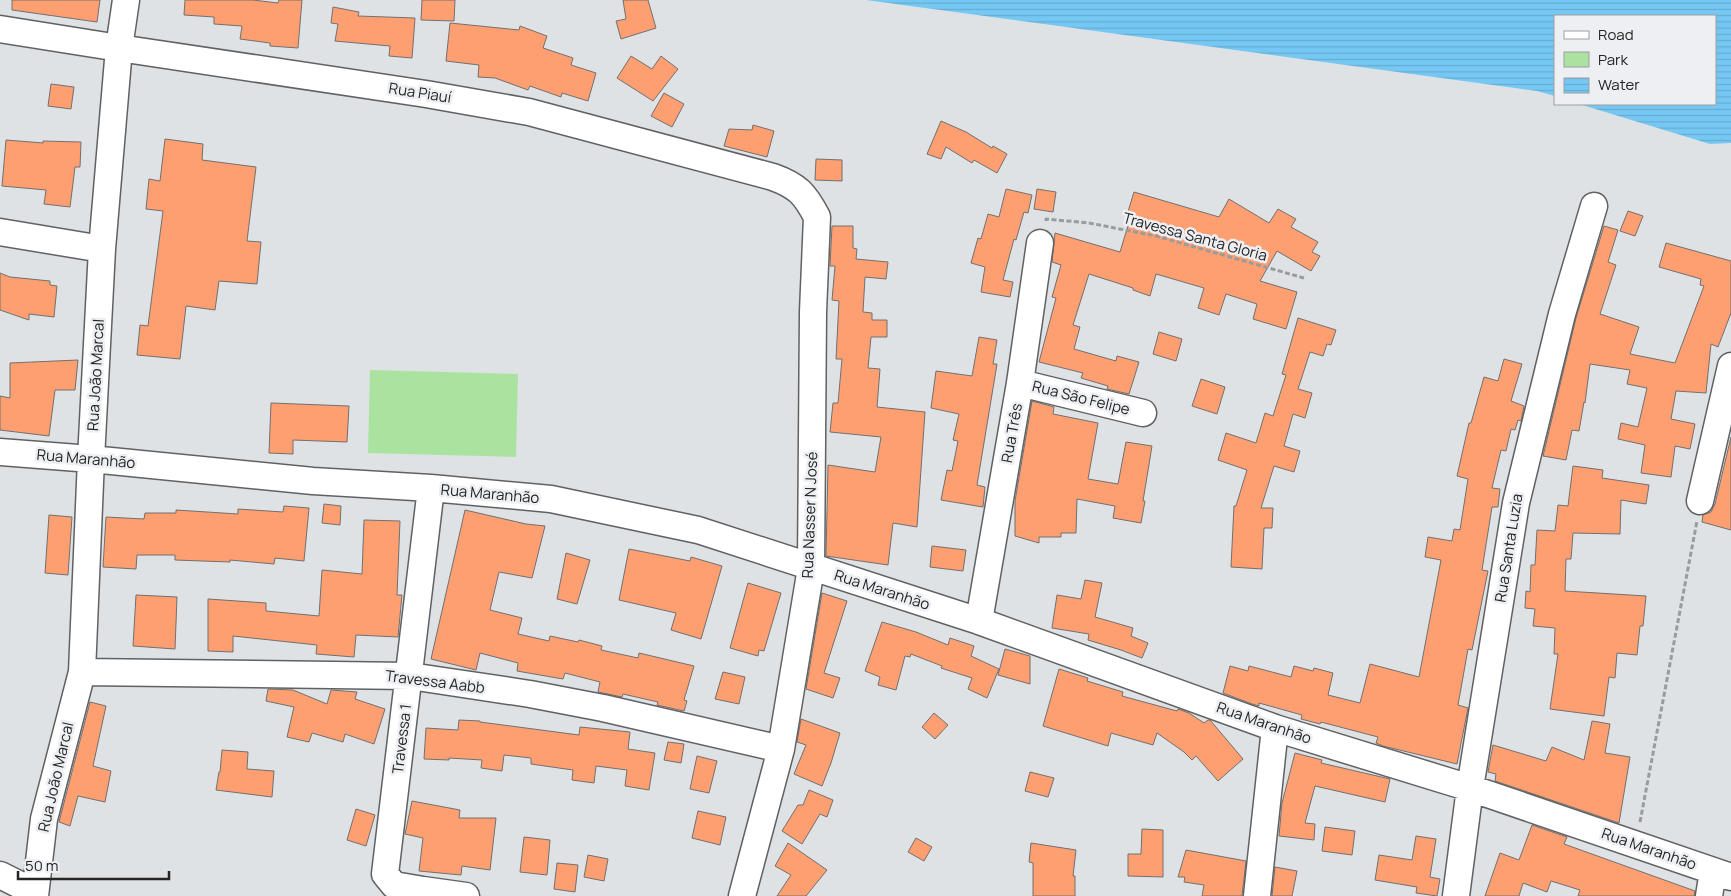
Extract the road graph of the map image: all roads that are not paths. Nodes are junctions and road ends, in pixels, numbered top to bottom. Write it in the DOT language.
graph roads {
  1 [pos="126,0"];
  2 [pos="0,29"];
  3 [pos="119,48"];
  4 [pos="1594,206"];
  5 [pos="817,217"];
  6 [pos="0,232"];
  7 [pos="1040,243"];
  8 [pos="102,249"];
  9 [pos="1731,366"];
  10 [pos="1020,383"];
  11 [pos="1143,413"];
  12 [pos="0,452"];
  13 [pos="91,459"];
  14 [pos="431,488"];
  15 [pos="1700,501"];
  16 [pos="811,568"];
  17 [pos="979,621"];
  18 [pos="82,672"];
  19 [pos="410,676"];
  20 [pos="1276,728"];
  21 [pos="781,749"];
  22 [pos="1470,788"];
  23 [pos="0,875"];
  24 [pos="1718,881"];
  25 [pos="35,894"];
  26 [pos="466,896"];
  27 [pos="742,896"];
  28 [pos="1257,896"];
  29 [pos="1456,896"];
  1 -- 3 [label="street, Rua João Marcal"];
  2 -- 3 [label="street, Rua Piauí"];
  3 -- 5 [label="street, Rua Piauí"];
  3 -- 8 [label="street, Rua João Marcal"];
  4 -- 22 [label="street, Rua Santa Luzia"];
  5 -- 16 [label="street, Rua Nasser N José"];
  6 -- 8 [label="street"];
  7 -- 10 [label="street, Rua Três"];
  8 -- 13 [label="street, Rua João Marcal"];
  9 -- 15 [label="street"];
  10 -- 11 [label="street, Rua São Felipe"];
  10 -- 17 [label="street, Rua Três"];
  12 -- 13 [label="street, Rua Maranhão"];
  13 -- 14 [label="street, Rua Maranhão"];
  13 -- 18 [label="street, Rua João Marcal"];
  14 -- 16 [label="street, Rua Maranhão"];
  14 -- 19 [label="street, Travessa 1"];
  16 -- 17 [label="street, Rua Maranhão"];
  16 -- 21 [label="street, Rua Nasser N José"];
  17 -- 20 [label="street, Rua Maranhão"];
  18 -- 19 [label="street, Travessa Aabb"];
  18 -- 25 [label="street, Rua João Marcal"];
  19 -- 21 [label="street, Travessa Aabb"];
  19 -- 26 [label="street, Travessa 1"];
  20 -- 22 [label="street, Rua Maranhão"];
  20 -- 28 [label="street"];
  21 -- 27 [label="street, Rua Nasser N José"];
  22 -- 24 [label="street, Rua Maranhão"];
  22 -- 29 [label="street, Rua Santa Luzia"];
  23 -- 25 [label="street"];
}
